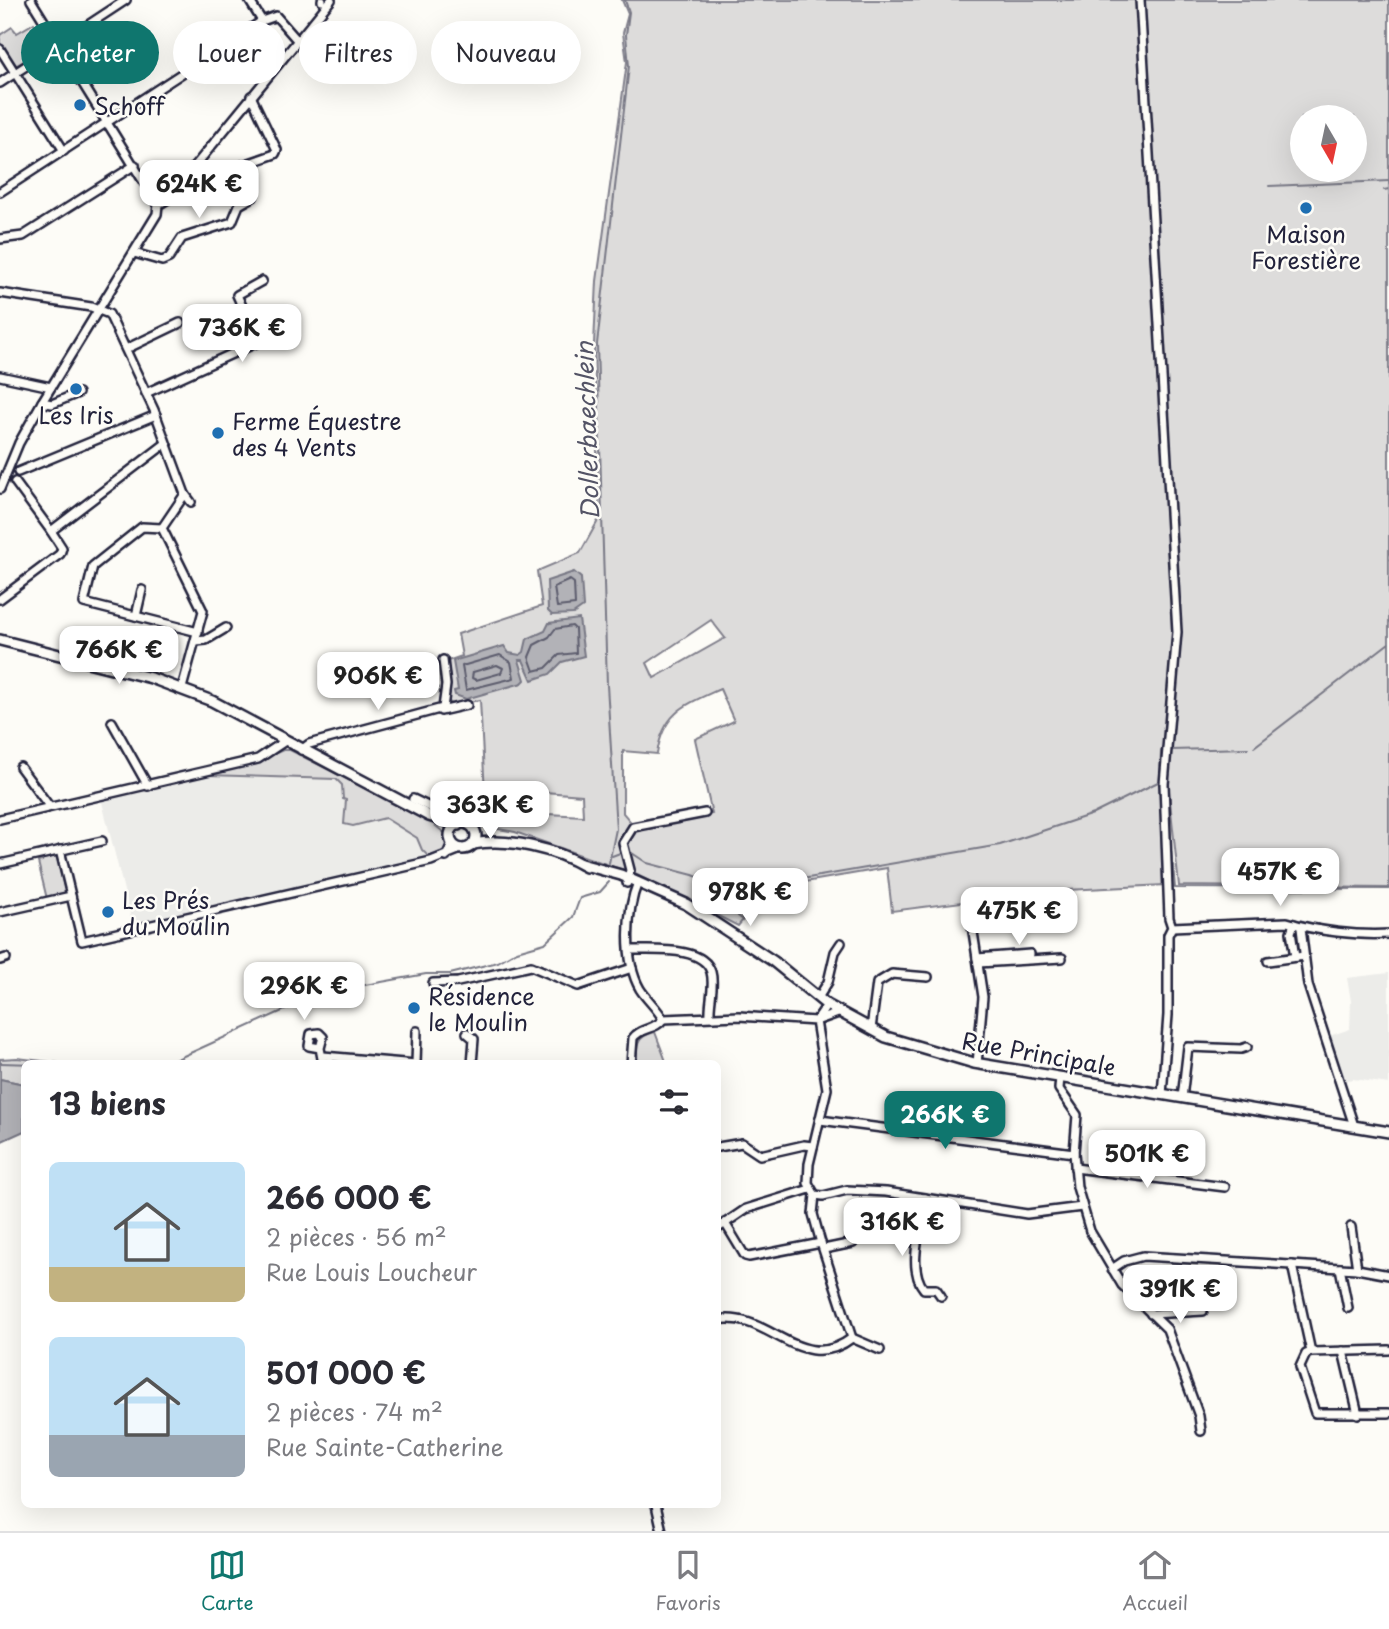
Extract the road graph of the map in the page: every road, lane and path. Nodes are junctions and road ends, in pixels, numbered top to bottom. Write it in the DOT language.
graph roads {
  1 [pos="31,0"];
  2 [pos="126,0"];
  3 [pos="249,0"];
  4 [pos="325,0"];
  5 [pos="1140,0"];
  6 [pos="43,21"];
  7 [pos="93,21"];
  8 [pos="262,21"];
  9 [pos="280,21"];
  10 [pos="285,26"];
  11 [pos="297,40"];
  12 [pos="0,49"];
  13 [pos="21,69"];
  14 [pos="16,73"];
  15 [pos="173,79"];
  16 [pos="0,83"];
  17 [pos="83,84"];
  18 [pos="251,96"];
  19 [pos="107,122"];
  20 [pos="64,151"];
  21 [pos="135,165"];
  22 [pos="243,167"];
  23 [pos="183,178"];
  24 [pos="0,192"];
  25 [pos="158,205"];
  26 [pos="0,239"];
  27 [pos="134,253"];
  28 [pos="262,281"];
  29 [pos="0,293"];
  30 [pos="99,309"];
  31 [pos="180,323"];
  32 [pos="126,349"];
  33 [pos="0,376"];
  34 [pos="51,387"];
  35 [pos="78,393"];
  36 [pos="146,393"];
  37 [pos="42,402"];
  38 [pos="156,415"];
  39 [pos="165,444"];
  40 [pos="9,465"];
  41 [pos="18,472"];
  42 [pos="15,482"];
  43 [pos="1,484"];
  44 [pos="185,494"];
  45 [pos="191,502"];
  46 [pos="162,527"];
  47 [pos="51,531"];
  48 [pos="142,590"];
  49 [pos="0,599"];
  50 [pos="75,600"];
  51 [pos="84,603"];
  52 [pos="136,616"];
  53 [pos="226,628"];
  54 [pos="197,636"];
  55 [pos="0,640"];
  56 [pos="443,660"];
  57 [pos="182,688"];
  58 [pos="467,705"];
  59 [pos="436,712"];
  60 [pos="112,723"];
  61 [pos="285,741"];
  62 [pos="301,750"];
  63 [pos="20,767"];
  64 [pos="148,786"];
  65 [pos="413,799"];
  66 [pos="49,806"];
  67 [pos="705,813"];
  68 [pos="429,816"];
  69 [pos="0,819"];
  70 [pos="467,827"];
  71 [pos="102,841"];
  72 [pos="499,841"];
  73 [pos="455,842"];
  74 [pos="473,844"];
  75 [pos="60,850"];
  76 [pos="0,864"];
  77 [pos="632,883"];
  78 [pos="71,896"];
  79 [pos="970,906"];
  80 [pos="0,912"];
  81 [pos="1297,926"];
  82 [pos="1172,927"];
  83 [pos="1389,934"];
  84 [pos="841,943"];
  85 [pos="630,950"];
  86 [pos="1030,954"];
  87 [pos="1304,956"];
  88 [pos="1295,957"];
  89 [pos="1062,958"];
  90 [pos="978,960"];
  91 [pos="1269,961"];
  92 [pos="632,968"];
  93 [pos="928,977"];
  94 [pos="433,984"];
  95 [pos="818,998"];
  96 [pos="827,1005"];
  97 [pos="841,1012"];
  98 [pos="710,1016"];
  99 [pos="663,1019"];
  100 [pos="816,1021"];
  101 [pos="871,1029"];
  102 [pos="417,1031"];
  103 [pos="467,1033"];
  104 [pos="1247,1047"];
  105 [pos="416,1060"];
  106 [pos="472,1060"];
  107 [pos="631,1060"];
  108 [pos="976,1064"];
  109 [pos="1059,1077"];
  110 [pos="1162,1095"];
  111 [pos="1182,1098"];
  112 [pos="1349,1108"];
  113 [pos="820,1120"];
  114 [pos="1342,1124"];
  115 [pos="1354,1126"];
  116 [pos="1389,1132"];
  117 [pos="721,1146"];
  118 [pos="813,1146"];
  119 [pos="1074,1153"];
  120 [pos="1075,1168"];
  121 [pos="1225,1187"];
  122 [pos="812,1192"];
  123 [pos="925,1198"];
  124 [pos="1082,1207"];
  125 [pos="725,1223"];
  126 [pos="721,1226"];
  127 [pos="1351,1227"];
  128 [pos="853,1243"];
  129 [pos="822,1246"];
  130 [pos="1292,1265"];
  131 [pos="1340,1268"];
  132 [pos="1112,1269"];
  133 [pos="1357,1269"];
  134 [pos="1389,1275"];
  135 [pos="941,1296"];
  136 [pos="1348,1308"];
  137 [pos="1203,1311"];
  138 [pos="1151,1314"];
  139 [pos="721,1320"];
  140 [pos="852,1338"];
  141 [pos="880,1350"];
  142 [pos="1389,1350"];
  143 [pos="1343,1351"];
  144 [pos="1311,1352"];
  145 [pos="1389,1413"];
  146 [pos="1359,1414"];
  147 [pos="1201,1431"];
  148 [pos="657,1508"];
  149 [pos="662,1531"];
  1 -- 6 [label="street"];
  2 -- 7 [label="street"];
  3 -- 8 [label="street"];
  4 -- 11 [label="street"];
  5 -- 82 [label="street"];
  8 -- 9 [label="street"];
  10 -- 11 [label="street"];
  11 -- 18 [label="street"];
  12 -- 14 [label="street"];
  13 -- 14 [label="street"];
  14 -- 16 [label="street"];
  14 -- 20 [label="street"];
  15 -- 19 [label="street"];
  17 -- 19 [label="street"];
  18 -- 22 [label="street"];
  18 -- 23 [label="street"];
  19 -- 20 [label="street"];
  19 -- 21 [label="street"];
  20 -- 24 [label="street"];
  21 -- 25 [label="street"];
  21 -- 26 [label="street"];
  22 -- 23 [label="street"];
  22 -- 27 [label="street"];
  23 -- 25 [label="street"];
  25 -- 27 [label="street"];
  27 -- 30 [label="street"];
  28 -- 36 [label="street"];
  29 -- 30 [label="street"];
  30 -- 32 [label="street"];
  30 -- 34 [label="street"];
  31 -- 32 [label="street"];
  32 -- 36 [label="street"];
  33 -- 34 [label="street"];
  34 -- 37 [label="street"];
  35 -- 37 [label="street"];
  36 -- 38 [label="street"];
  37 -- 40 [label="street"];
  38 -- 39 [label="street"];
  38 -- 41 [label="street"];
  39 -- 44 [label="street"];
  39 -- 47 [label="street"];
  40 -- 41 [label="street"];
  40 -- 43 [label="street"];
  41 -- 42 [label="street"];
  42 -- 43 [label="street"];
  42 -- 47 [label="street"];
  44 -- 45 [label="street"];
  44 -- 46 [label="street"];
  46 -- 51 [label="street"];
  46 -- 54 [label="street"];
  47 -- 49 [label="street"];
  48 -- 52 [label="street"];
  50 -- 51 [label="street"];
  51 -- 52 [label="street"];
  52 -- 54 [label="street"];
  53 -- 54 [label="street"];
  54 -- 57 [label="street"];
  55 -- 57 [label="main road"];
  56 -- 59 [label="street"];
  57 -- 61 [label="main road"];
  58 -- 59 [label="street"];
  59 -- 62 [label="street"];
  60 -- 64 [label="street"];
  61 -- 62 [label="main road"];
  61 -- 64 [label="street"];
  62 -- 68 [label="main road"];
  63 -- 66 [label="street"];
  64 -- 66 [label="street"];
  65 -- 70 [label="street"];
  66 -- 69 [label="street"];
  67 -- 77 [label="street"];
  68 -- 70 [label="main road"];
  68 -- 73 [label="main road"];
  70 -- 72 [label="main road"];
  70 -- 73 [label="main road"];
  70 -- 74 [label="main road"];
  71 -- 75 [label="street"];
  72 -- 74 [label="main road"];
  72 -- 77 [label="main road, Rue Principale"];
  73 -- 74 [label="main road"];
  73 -- 78 [label="street"];
  75 -- 76 [label="street"];
  75 -- 78 [label="street"];
  77 -- 85 [label="street"];
  77 -- 95 [label="main road, Rue Principale"];
  78 -- 80 [label="street"];
  79 -- 90 [label="street"];
  81 -- 82 [label="street"];
  81 -- 83 [label="street"];
  81 -- 87 [label="street"];
  81 -- 88 [label="street"];
  82 -- 110 [label="street"];
  84 -- 95 [label="street"];
  85 -- 92 [label="street"];
  85 -- 98 [label="street"];
  86 -- 90 [label="street"];
  87 -- 88 [label="street"];
  87 -- 112 [label="street"];
  88 -- 91 [label="street"];
  89 -- 90 [label="street"];
  90 -- 108 [label="street"];
  92 -- 94 [label="street"];
  92 -- 99 [label="street"];
  93 -- 101 [label="street"];
  95 -- 96 [label="main road, Rue Principale"];
  96 -- 97 [label="main road, Rue Principale"];
  96 -- 100 [label="street"];
  97 -- 100 [label="street"];
  97 -- 101 [label="main road, Rue Principale"];
  98 -- 99 [label="street"];
  98 -- 100 [label="street"];
  99 -- 107 [label="street"];
  100 -- 113 [label="street"];
  101 -- 108 [label="main road, Rue Principale"];
  102 -- 105 [label="street"];
  103 -- 106 [label="street"];
  104 -- 111 [label="street"];
  108 -- 109 [label="main road, Rue Principale"];
  109 -- 110 [label="main road, Rue Principale"];
  109 -- 119 [label="street"];
  110 -- 111 [label="main road, Rue Principale"];
  111 -- 114 [label="main road, Rue Principale"];
  112 -- 114 [label="street"];
  112 -- 115 [label="street"];
  113 -- 118 [label="street"];
  113 -- 119 [label="street"];
  114 -- 115 [label="main road, Rue Principale"];
  115 -- 116 [label="main road, Rue Principale"];
  117 -- 118 [label="street"];
  118 -- 122 [label="street"];
  119 -- 120 [label="street"];
  120 -- 121 [label="street"];
  120 -- 124 [label="street"];
  122 -- 123 [label="street"];
  122 -- 125 [label="street"];
  122 -- 129 [label="street"];
  123 -- 124 [label="street"];
  123 -- 135 [label="street"];
  124 -- 132 [label="street"];
  125 -- 126 [label="street"];
  125 -- 129 [label="street"];
  127 -- 133 [label="street"];
  128 -- 129 [label="street"];
  129 -- 140 [label="street"];
  130 -- 131 [label="street"];
  130 -- 132 [label="street"];
  130 -- 144 [label="street"];
  131 -- 133 [label="street"];
  131 -- 136 [label="street"];
  132 -- 138 [label="street"];
  133 -- 134 [label="street"];
  137 -- 138 [label="street"];
  138 -- 147 [label="street"];
  139 -- 140 [label="street"];
  140 -- 141 [label="street"];
  142 -- 143 [label="street"];
  143 -- 144 [label="street"];
  143 -- 146 [label="street"];
  144 -- 146 [label="street"];
  145 -- 146 [label="street"];
  148 -- 149 [label="street"];
}
